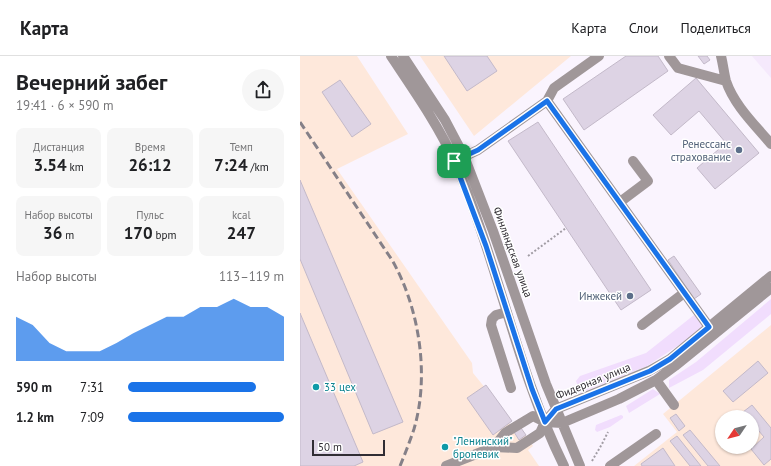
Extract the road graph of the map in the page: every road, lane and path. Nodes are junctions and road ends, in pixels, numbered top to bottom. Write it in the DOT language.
graph roads {
  1 [pos="391,56"];
  2 [pos="403,56"];
  3 [pos="599,56"];
  4 [pos="669,56"];
  5 [pos="721,56"];
  6 [pos="726,80"];
  7 [pos="547,101"];
  8 [pos="771,144"];
  9 [pos="464,156"];
  10 [pos="454,161"];
  11 [pos="633,161"];
  12 [pos="620,202"];
  13 [pos="566,228"];
  14 [pos="528,256"];
  15 [pos="771,276"];
  16 [pos="771,288"];
  17 [pos="684,293"];
  18 [pos="507,312"];
  19 [pos="642,325"];
  20 [pos="709,327"];
  21 [pos="656,380"];
  22 [pos="511,388"];
  23 [pos="674,405"];
  24 [pos="556,409"];
  25 [pos="545,422"];
  26 [pos="562,423"];
  27 [pos="608,432"];
  28 [pos="656,434"];
  29 [pos="494,447"];
  30 [pos="592,461"];
  31 [pos="467,462"];
  32 [pos="446,466"];
  33 [pos="564,466"];
  34 [pos="580,466"];
  35 [pos="610,466"];
  1 -- 10 [label="street"];
  2 -- 9 [label="street, Финляндская улица"];
  3 -- 7 [label="street"];
  4 -- 6 [label="street"];
  5 -- 6 [label="street"];
  6 -- 8 [label="street"];
  7 -- 9 [label="street"];
  7 -- 12 [label="street"];
  9 -- 10 [label="street"];
  9 -- 24 [label="street, Финляндская улица"];
  10 -- 18 [label="street"];
  11 -- 12 [label="street"];
  12 -- 17 [label="street"];
  13 -- 14 [label="path"];
  15 -- 20 [label="street, Фидерная улица"];
  16 -- 21 [label="street"];
  17 -- 19 [label="street"];
  17 -- 20 [label="street"];
  18 -- 22 [label="street"];
  18 -- 25 [label="street"];
  20 -- 24 [label="street, Фидерная улица"];
  21 -- 23 [label="street"];
  21 -- 26 [label="street"];
  24 -- 25 [label="street, Фидерная улица"];
  24 -- 26 [label="street, Финляндская улица"];
  25 -- 26 [label="street"];
  25 -- 29 [label="street, Фидерная улица"];
  25 -- 29 [label="street"];
  25 -- 33 [label="street"];
  26 -- 34 [label="street, Финляндская улица"];
  27 -- 30 [label="path"];
  28 -- 35 [label="street"];
  29 -- 31 [label="street"];
  31 -- 32 [label="street"];
}
